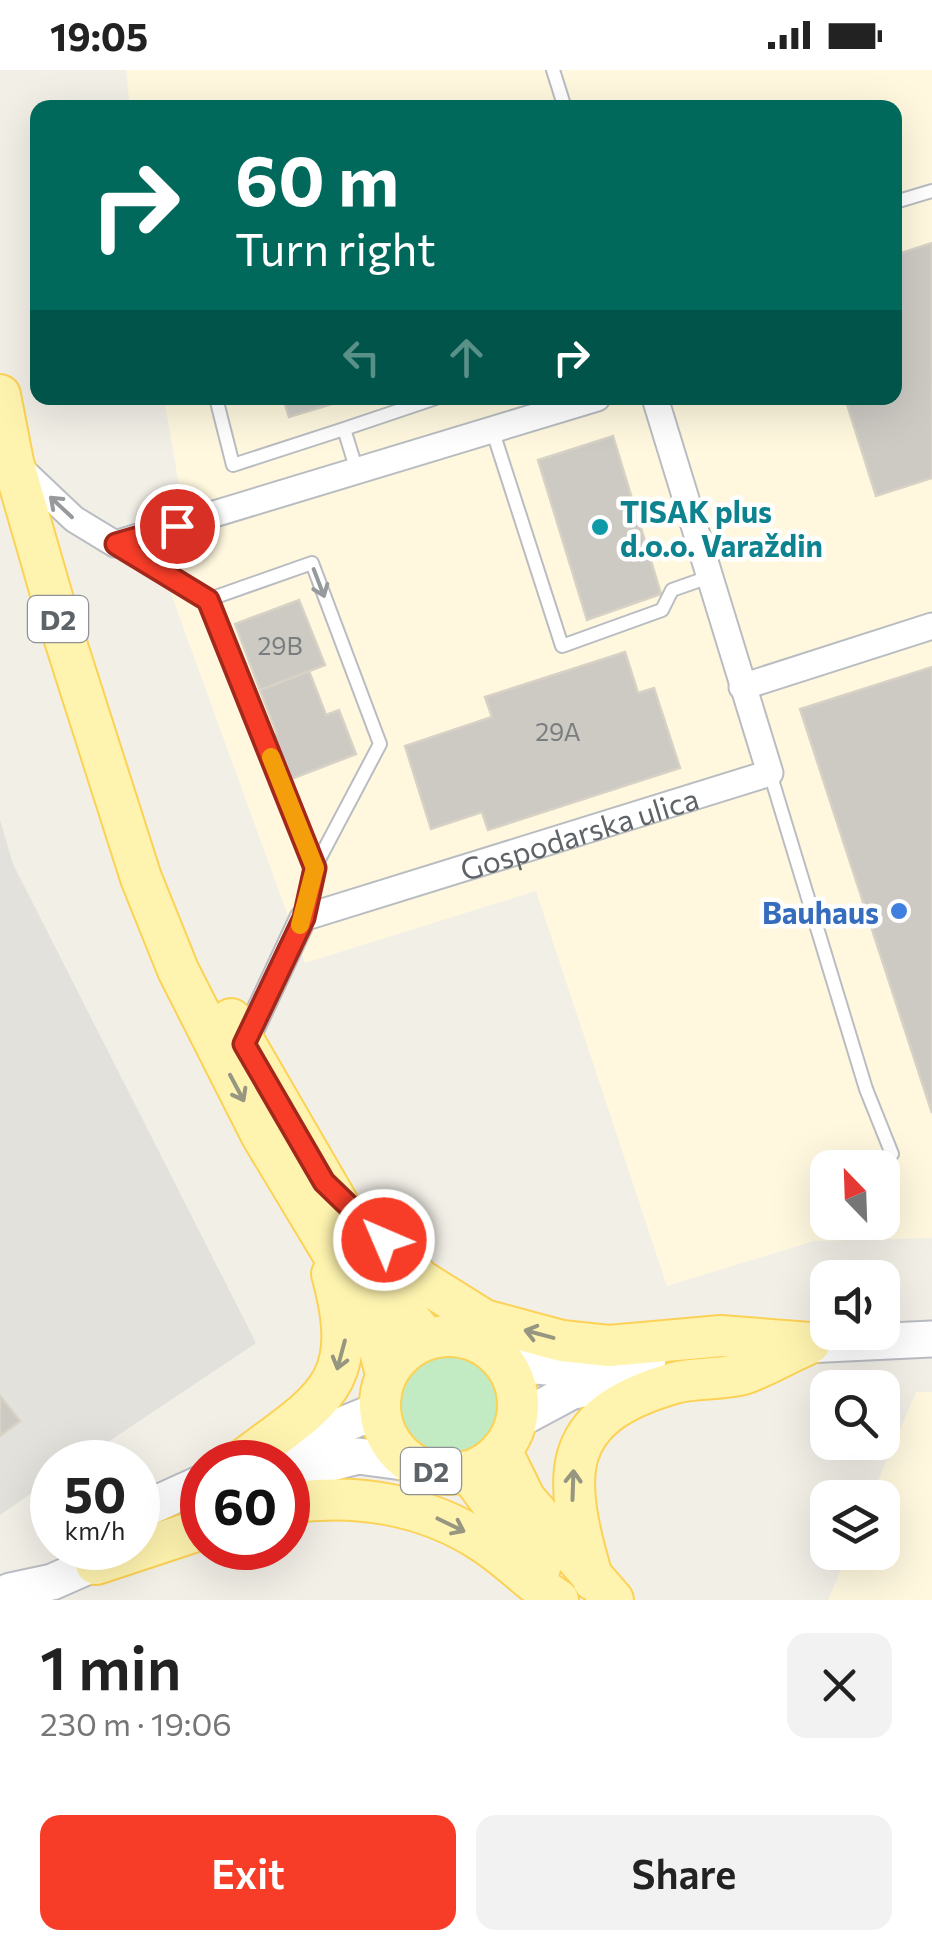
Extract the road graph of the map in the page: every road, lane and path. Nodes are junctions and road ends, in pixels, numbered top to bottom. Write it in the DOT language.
graph roads {
  1 [pos="553,70"];
  2 [pos="562,100"];
  3 [pos="932,190"];
  4 [pos="902,200"];
  5 [pos="0,395"];
  6 [pos="218,405"];
  7 [pos="415,405"];
  8 [pos="573,405"];
  9 [pos="657,405"];
  10 [pos="344,429"];
  11 [pos="492,429"];
  12 [pos="13,462"];
  13 [pos="357,471"];
  14 [pos="116,544"];
  15 [pos="709,578"];
  16 [pos="208,600"];
  17 [pos="932,626"];
  18 [pos="742,688"];
  19 [pos="770,773"];
  20 [pos="108,775"];
  21 [pos="315,868"];
  22 [pos="304,918"];
  23 [pos="244,1044"];
  24 [pos="890,1150"];
  25 [pos="324,1182"];
  26 [pos="315,1228"];
  27 [pos="427,1339"];
  28 [pos="932,1339"];
  29 [pos="900,1340"];
  30 [pos="810,1343"];
  31 [pos="725,1354"];
  32 [pos="501,1359"];
  33 [pos="383,1392"];
  34 [pos="268,1440"];
  35 [pos="292,1440"];
  36 [pos="495,1447"];
  37 [pos="410,1462"];
  38 [pos="310,1468"];
  39 [pos="310,1501"];
  40 [pos="71,1570"];
  41 [pos="3,1589"];
  42 [pos="582,1595"];
  1 -- 2 [label="lane"];
  3 -- 4 [label="lane"];
  5 -- 12 [label="main road, D2"];
  6 -- 10 [label="lane"];
  7 -- 10 [label="lane"];
  8 -- 11 [label="street"];
  9 -- 15 [label="street"];
  10 -- 13 [label="lane"];
  11 -- 13 [label="street"];
  11 -- 15 [label="lane"];
  14 -- 12 [label="street, one-way"];
  12 -- 20 [label="main road, D2"];
  13 -- 14 [label="street"];
  14 -- 16 [label="lane"];
  15 -- 18 [label="street"];
  16 -- 21 [label="lane"];
  16 -- 21 [label="lane, one-way"];
  17 -- 18 [label="street"];
  18 -- 19 [label="street"];
  19 -- 22 [label="street, Gospodarska ulica"];
  19 -- 24 [label="lane"];
  20 -- 23 [label="main road, D2"];
  20 -- 26 [label="main road, D2, one-way"];
  21 -- 22 [label="lane"];
  22 -- 23 [label="street"];
  23 -- 25 [label="main road, D2"];
  25 -- 27 [label="main road, D2"];
  30 -- 25 [label="main road, one-way"];
  26 -- 33 [label="main road, D2"];
  26 -- 34 [label="main road, one-way"];
  27 -- 32 [label="main road"];
  27 -- 33 [label="main road"];
  28 -- 29 [label="main road"];
  30 -- 31 [label="main road"];
  42 -- 30 [label="main road, one-way"];
  31 -- 32 [label="main road"];
  31 -- 36 [label="main road"];
  32 -- 36 [label="main road, D2"];
  33 -- 35 [label="main road"];
  33 -- 37 [label="main road, D2"];
  36 -- 37 [label="main road, D2"];
  36 -- 42 [label="main road, D2"];
  37 -- 38 [label="main road"];
  39 -- 42 [label="main road, one-way"];
  40 -- 41 [label="main road"];
}
